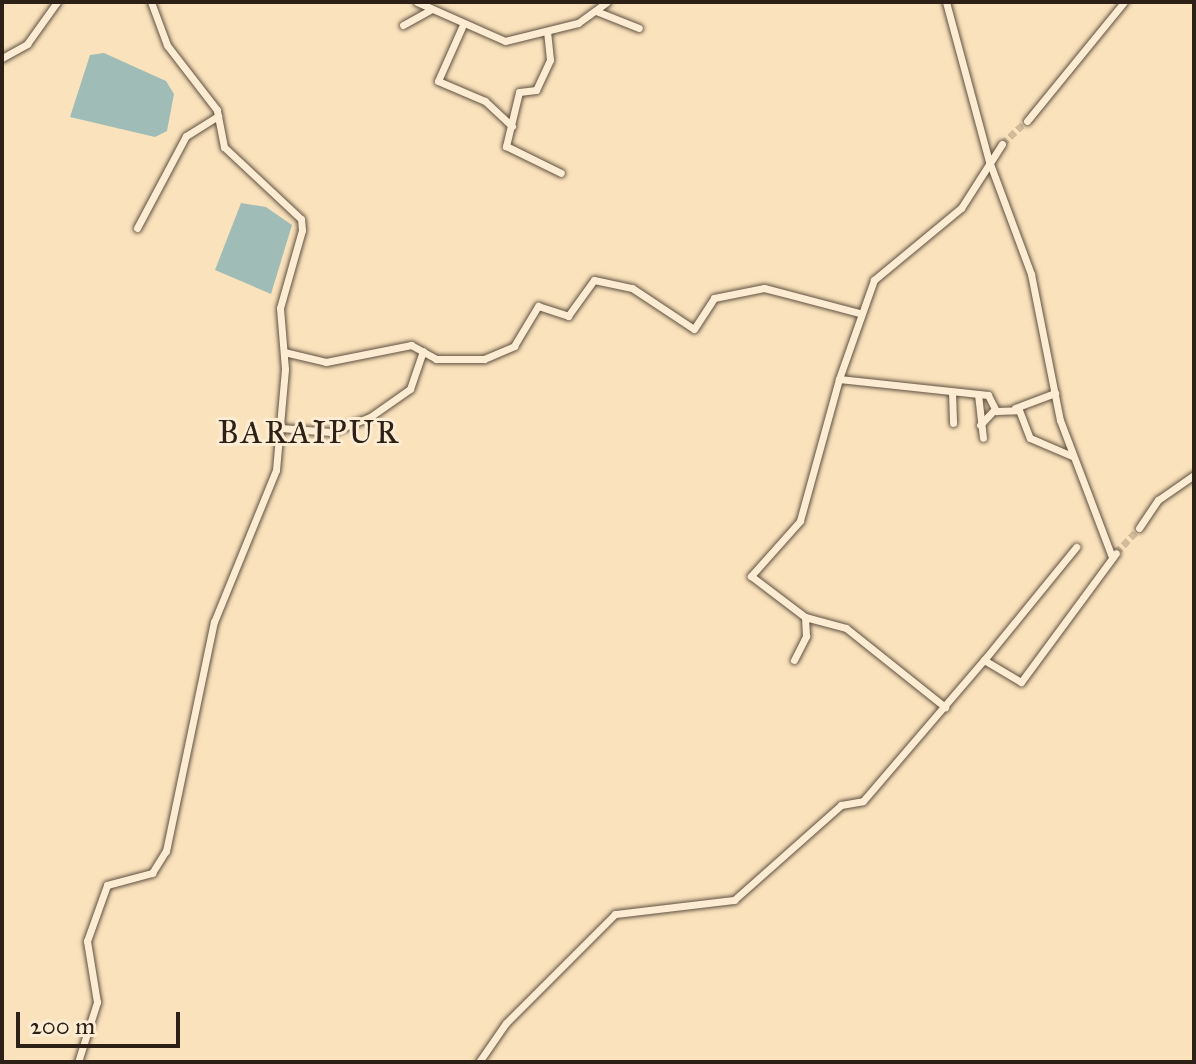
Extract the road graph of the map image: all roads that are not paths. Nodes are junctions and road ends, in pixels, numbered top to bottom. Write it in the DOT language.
graph roads {
  1 [pos="57,2"];
  2 [pos="151,2"];
  3 [pos="417,2"];
  4 [pos="607,2"];
  5 [pos="946,2"];
  6 [pos="1124,2"];
  7 [pos="430,10"];
  8 [pos="596,11"];
  9 [pos="403,25"];
  10 [pos="462,27"];
  11 [pos="639,28"];
  12 [pos="547,31"];
  13 [pos="2,58"];
  14 [pos="218,116"];
  15 [pos="1027,121"];
  16 [pos="512,126"];
  17 [pos="1002,144"];
  18 [pos="989,161"];
  19 [pos="561,173"];
  20 [pos="137,228"];
  21 [pos="859,313"];
  22 [pos="423,351"];
  23 [pos="284,352"];
  24 [pos="839,376"];
  25 [pos="952,392"];
  26 [pos="1055,393"];
  27 [pos="978,394"];
  28 [pos="1015,408"];
  29 [pos="994,410"];
  30 [pos="953,423"];
  31 [pos="980,425"];
  32 [pos="281,428"];
  33 [pos="983,438"];
  34 [pos="1072,456"];
  35 [pos="1194,475"];
  36 [pos="1139,528"];
  37 [pos="1076,547"];
  38 [pos="805,617"];
  39 [pos="794,660"];
  40 [pos="984,660"];
  41 [pos="945,707"];
  42 [pos="78,1062"];
  43 [pos="479,1062"];
  1 -- 13 [label="street"];
  2 -- 14 [label="street"];
  3 -- 7 [label="street"];
  4 -- 8 [label="street"];
  5 -- 18 [label="street"];
  6 -- 15 [label="street"];
  7 -- 9 [label="street"];
  7 -- 10 [label="street"];
  8 -- 11 [label="street"];
  8 -- 12 [label="street"];
  10 -- 12 [label="street"];
  10 -- 16 [label="street"];
  12 -- 16 [label="street"];
  14 -- 20 [label="street"];
  14 -- 23 [label="street"];
  16 -- 19 [label="street"];
  17 -- 18 [label="street"];
  18 -- 21 [label="street"];
  18 -- 26 [label="street"];
  21 -- 22 [label="street"];
  21 -- 24 [label="street"];
  22 -- 23 [label="street"];
  22 -- 32 [label="street"];
  23 -- 32 [label="street"];
  24 -- 25 [label="street"];
  24 -- 38 [label="street"];
  25 -- 27 [label="street"];
  25 -- 30 [label="street"];
  26 -- 28 [label="street"];
  26 -- 34 [label="street"];
  27 -- 29 [label="street"];
  27 -- 31 [label="street"];
  28 -- 29 [label="street"];
  28 -- 34 [label="street"];
  29 -- 31 [label="street"];
  31 -- 33 [label="street"];
  32 -- 42 [label="street"];
  34 -- 40 [label="street"];
  35 -- 36 [label="street"];
  37 -- 40 [label="street"];
  38 -- 39 [label="street"];
  38 -- 41 [label="street"];
  40 -- 41 [label="street"];
  41 -- 43 [label="street"];
}
